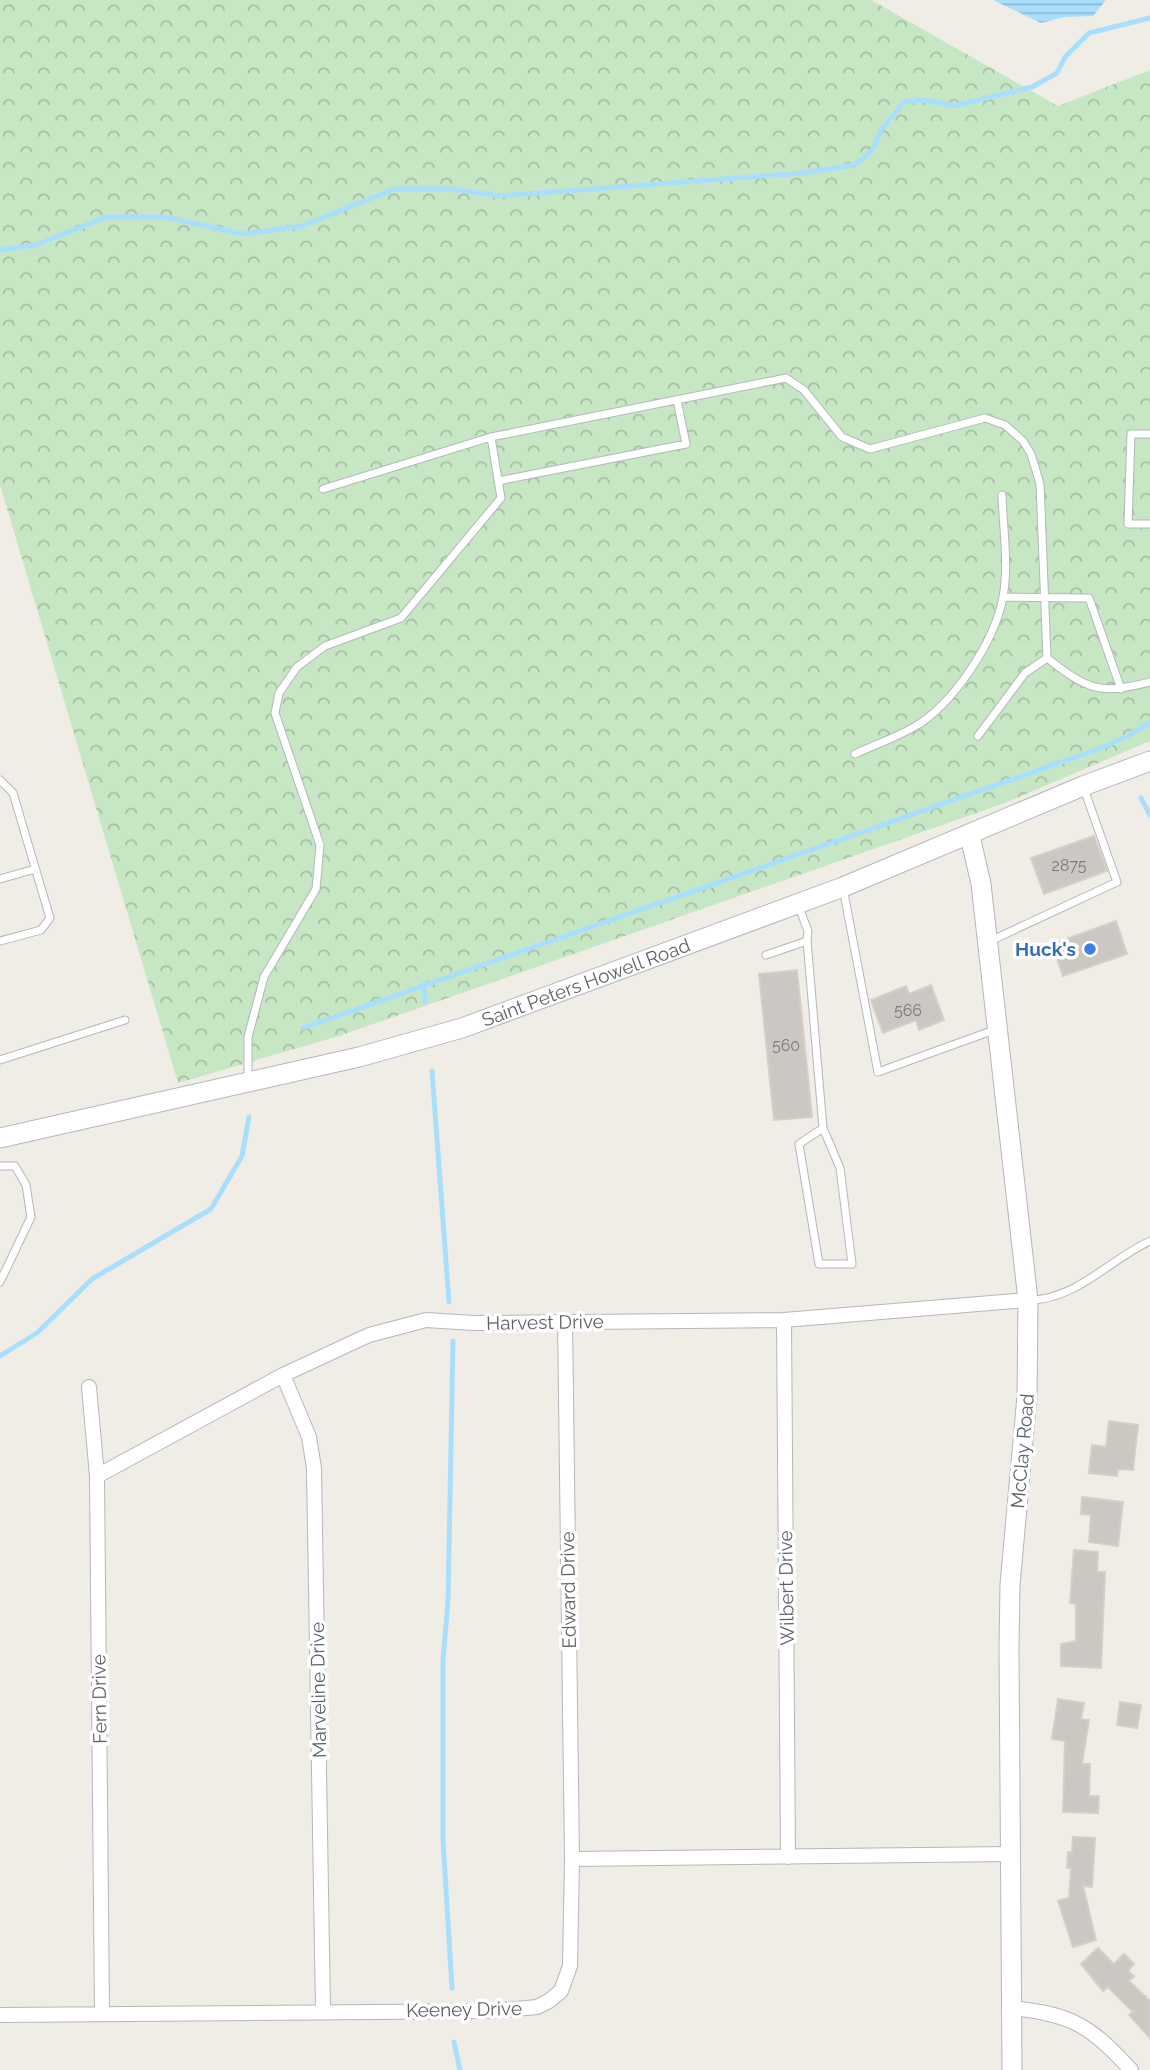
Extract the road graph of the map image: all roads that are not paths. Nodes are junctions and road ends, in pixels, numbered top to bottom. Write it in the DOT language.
graph roads {
  1 [pos="677,400"];
  2 [pos="1150,434"];
  3 [pos="491,437"];
  4 [pos="498,481"];
  5 [pos="323,489"];
  6 [pos="1002,495"];
  7 [pos="1150,524"];
  8 [pos="1003,597"];
  9 [pos="1044,597"];
  10 [pos="1047,658"];
  11 [pos="1150,682"];
  12 [pos="1121,689"];
  13 [pos="978,736"];
  14 [pos="855,754"];
  15 [pos="1150,761"];
  16 [pos="0,780"];
  17 [pos="1083,786"];
  18 [pos="970,836"];
  19 [pos="35,869"];
  20 [pos="0,879"];
  21 [pos="843,887"];
  22 [pos="797,903"];
  23 [pos="0,941"];
  24 [pos="807,941"];
  25 [pos="987,942"];
  26 [pos="766,955"];
  27 [pos="125,1020"];
  28 [pos="998,1029"];
  29 [pos="0,1060"];
  30 [pos="248,1082"];
  31 [pos="822,1128"];
  32 [pos="0,1138"];
  33 [pos="0,1166"];
  34 [pos="1150,1241"];
  35 [pos="0,1282"];
  36 [pos="1028,1300"];
  37 [pos="565,1320"];
  38 [pos="784,1320"];
  39 [pos="283,1375"];
  40 [pos="89,1387"];
  41 [pos="97,1476"];
  42 [pos="1011,1854"];
  43 [pos="789,1857"];
  44 [pos="572,1859"];
  45 [pos="1011,2008"];
  46 [pos="323,2011"];
  47 [pos="103,2012"];
  48 [pos="0,2015"];
  49 [pos="1012,2070"];
  50 [pos="1131,2070"];
  1 -- 3 [label="lane"];
  1 -- 4 [label="lane"];
  1 -- 9 [label="lane"];
  2 -- 7 [label="lane"];
  3 -- 4 [label="lane"];
  3 -- 5 [label="lane"];
  4 -- 30 [label="lane"];
  6 -- 8 [label="lane"];
  8 -- 9 [label="lane"];
  8 -- 14 [label="lane"];
  9 -- 10 [label="lane"];
  9 -- 12 [label="lane"];
  10 -- 12 [label="lane"];
  10 -- 13 [label="lane"];
  11 -- 12 [label="lane"];
  15 -- 17 [label="main road, Saint Peters Howell Road"];
  16 -- 19 [label="lane"];
  17 -- 18 [label="main road, Saint Peters Howell Road"];
  17 -- 25 [label="lane"];
  18 -- 21 [label="main road, Saint Peters Howell Road"];
  18 -- 25 [label="main road, McClay Road"];
  19 -- 20 [label="lane"];
  19 -- 23 [label="lane"];
  21 -- 22 [label="main road, Saint Peters Howell Road"];
  21 -- 28 [label="lane"];
  22 -- 24 [label="lane"];
  22 -- 30 [label="main road, Saint Peters Howell Road"];
  24 -- 26 [label="lane"];
  24 -- 31 [label="lane"];
  25 -- 28 [label="main road, McClay Road"];
  27 -- 29 [label="lane"];
  28 -- 36 [label="main road, McClay Road"];
  30 -- 32 [label="main road, Saint Peters Howell Road"];
  31 -- 31 [label="lane"];
  33 -- 35 [label="lane"];
  34 -- 36 [label="lane"];
  36 -- 38 [label="street, Harvest Drive"];
  36 -- 42 [label="main road, McClay Road"];
  37 -- 38 [label="street, Harvest Drive"];
  37 -- 39 [label="street, Harvest Drive"];
  37 -- 44 [label="street, Edward Drive"];
  38 -- 43 [label="street, Wilbert Drive"];
  39 -- 41 [label="street, Harvest Drive"];
  39 -- 46 [label="street, Marveline Drive"];
  40 -- 41 [label="street, Fern Drive"];
  41 -- 47 [label="street, Fern Drive"];
  42 -- 43 [label="street"];
  42 -- 45 [label="main road, McClay Road"];
  43 -- 44 [label="street"];
  44 -- 46 [label="street, Keeney Drive"];
  45 -- 49 [label="main road, McClay Road"];
  45 -- 50 [label="street"];
  46 -- 47 [label="street, Keeney Drive"];
  47 -- 48 [label="street, Keeney Drive"];
}
